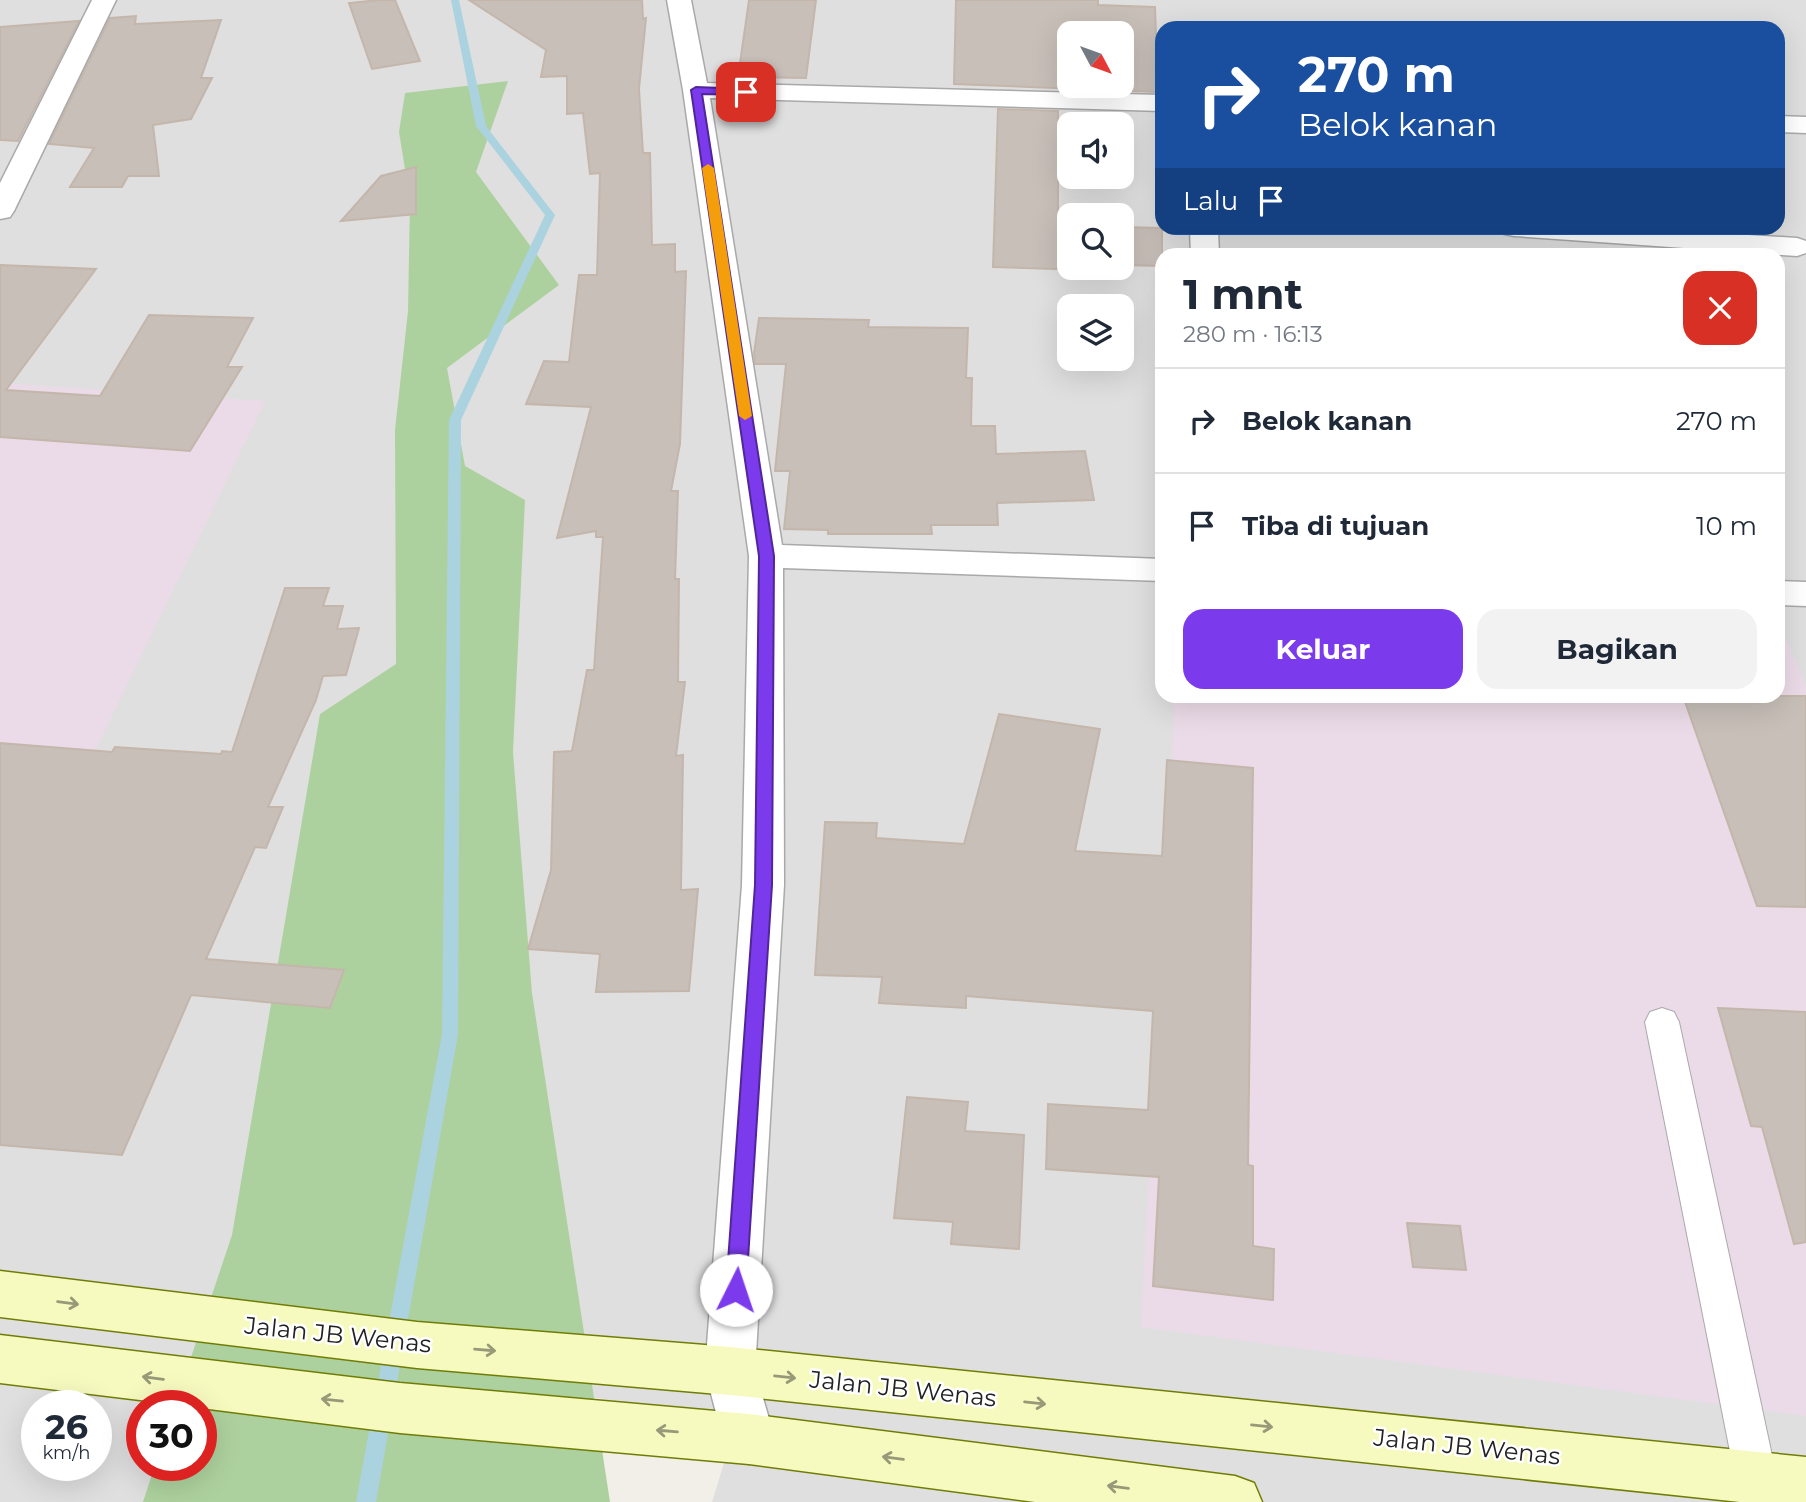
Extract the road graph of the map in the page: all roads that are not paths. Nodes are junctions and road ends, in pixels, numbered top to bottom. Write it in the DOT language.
graph roads {
  1 [pos="104,0"];
  2 [pos="679,0"];
  3 [pos="696,90"];
  4 [pos="1155,103"];
  5 [pos="1785,124"];
  6 [pos="1806,125"];
  7 [pos="0,211"];
  8 [pos="1578,235"];
  9 [pos="1689,247"];
  10 [pos="1797,247"];
  11 [pos="766,556"];
  12 [pos="1155,570"];
  13 [pos="1662,1022"];
  14 [pos="0,1294"];
  15 [pos="0,1359"];
  16 [pos="730,1371"];
  17 [pos="749,1439"];
  18 [pos="1806,1483"];
  19 [pos="1759,1489"];
  20 [pos="1235,1502"];
  1 -- 7 [label="street"];
  2 -- 3 [label="street"];
  3 -- 4 [label="street"];
  3 -- 11 [label="street"];
  5 -- 6 [label="street"];
  8 -- 9 [label="street"];
  9 -- 10 [label="street"];
  11 -- 12 [label="street"];
  11 -- 16 [label="street"];
  13 -- 19 [label="lane"];
  14 -- 16 [label="main road, Jalan JB Wenas, one-way"];
  17 -- 15 [label="main road, one-way"];
  16 -- 17 [label="street"];
  16 -- 19 [label="main road, Jalan JB Wenas, one-way"];
  20 -- 17 [label="main road, one-way"];
  18 -- 19 [label="main road, Jalan JB Wenas"];
}
